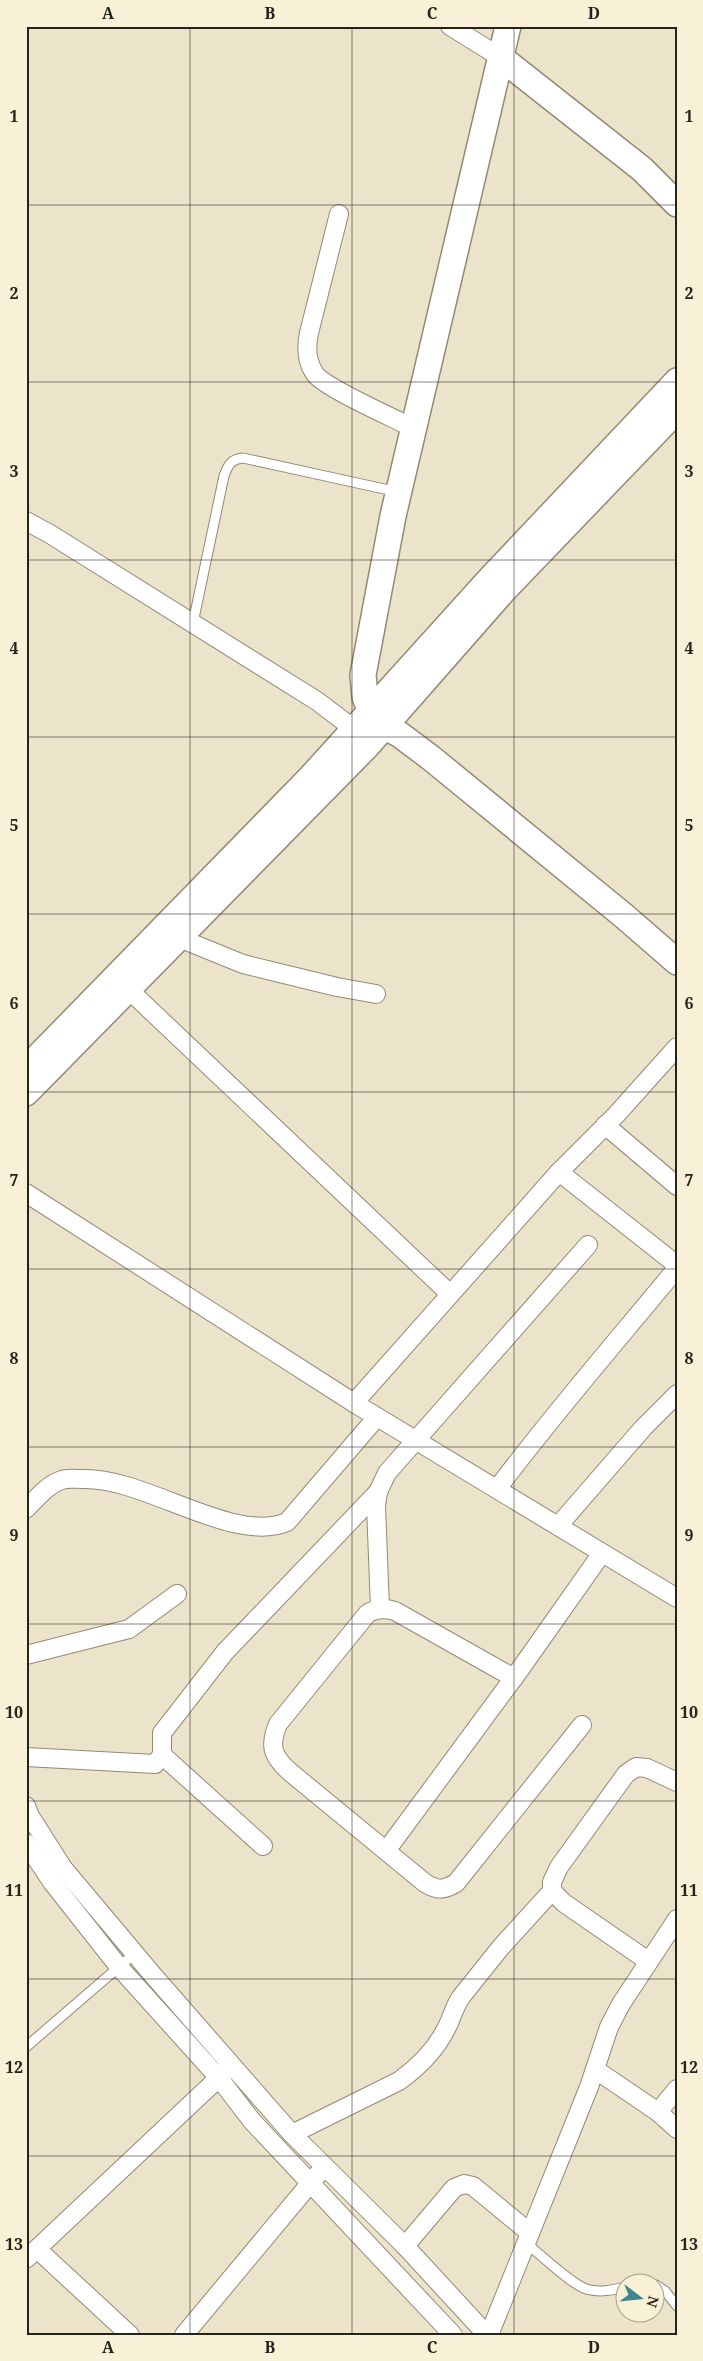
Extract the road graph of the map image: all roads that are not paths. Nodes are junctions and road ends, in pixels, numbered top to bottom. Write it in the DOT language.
graph roads {
  1 [pos="450,26"];
  2 [pos="508,26"];
  3 [pos="500,57"];
  4 [pos="677,204"];
  5 [pos="339,214"];
  6 [pos="677,381"];
  7 [pos="677,410"];
  8 [pos="413,428"];
  9 [pos="398,492"];
  10 [pos="26,521"];
  11 [pos="193,623"];
  12 [pos="377,719"];
  13 [pos="354,729"];
  14 [pos="180,938"];
  15 [pos="677,962"];
  16 [pos="129,990"];
  17 [pos="376,994"];
  18 [pos="677,1047"];
  19 [pos="26,1069"];
  20 [pos="26,1093"];
  21 [pos="605,1125"];
  22 [pos="559,1172"];
  23 [pos="677,1186"];
  24 [pos="26,1192"];
  25 [pos="588,1245"];
  26 [pos="677,1267"];
  27 [pos="450,1294"];
  28 [pos="677,1394"];
  29 [pos="354,1403"];
  30 [pos="378,1417"];
  31 [pos="415,1440"];
  32 [pos="496,1489"];
  33 [pos="378,1492"];
  34 [pos="26,1509"];
  35 [pos="558,1526"];
  36 [pos="602,1553"];
  37 [pos="177,1594"];
  38 [pos="677,1598"];
  39 [pos="380,1609"];
  40 [pos="26,1654"];
  41 [pos="514,1678"];
  42 [pos="582,1725"];
  43 [pos="162,1755"];
  44 [pos="26,1756"];
  45 [pos="677,1782"];
  46 [pos="26,1806"];
  47 [pos="26,1843"];
  48 [pos="263,1846"];
  49 [pos="386,1851"];
  50 [pos="552,1891"];
  51 [pos="677,1919"];
  52 [pos="135,1953"];
  53 [pos="648,1961"];
  54 [pos="119,1967"];
  55 [pos="26,2047"];
  56 [pos="232,2065"];
  57 [pos="596,2070"];
  58 [pos="219,2078"];
  59 [pos="677,2089"];
  60 [pos="658,2112"];
  61 [pos="677,2129"];
  62 [pos="292,2134"];
  63 [pos="326,2166"];
  64 [pos="311,2183"];
  65 [pos="528,2238"];
  66 [pos="405,2246"];
  67 [pos="32,2254"];
  68 [pos="616,2289"];
  69 [pos="666,2292"];
  70 [pos="677,2306"];
  71 [pos="466,2313"];
  72 [pos="444,2332"];
  73 [pos="130,2335"];
  74 [pos="184,2335"];
  75 [pos="488,2335"];
  1 -- 3 [label="street"];
  2 -- 3 [label="street"];
  3 -- 4 [label="street"];
  3 -- 8 [label="street"];
  5 -- 8 [label="street"];
  6 -- 12 [label="street"];
  7 -- 12 [label="street"];
  8 -- 9 [label="street"];
  9 -- 11 [label="lane"];
  9 -- 12 [label="street"];
  10 -- 11 [label="street"];
  11 -- 13 [label="street"];
  12 -- 13 [label="street"];
  12 -- 14 [label="street"];
  12 -- 15 [label="street"];
  13 -- 19 [label="street"];
  14 -- 16 [label="street"];
  14 -- 17 [label="street"];
  16 -- 20 [label="street"];
  16 -- 27 [label="street"];
  18 -- 21 [label="street"];
  21 -- 22 [label="street"];
  21 -- 23 [label="street"];
  22 -- 26 [label="street"];
  22 -- 27 [label="street"];
  24 -- 29 [label="street"];
  25 -- 31 [label="street"];
  26 -- 32 [label="street"];
  27 -- 29 [label="street"];
  28 -- 35 [label="street"];
  29 -- 30 [label="street"];
  30 -- 31 [label="street"];
  30 -- 34 [label="street"];
  31 -- 32 [label="street"];
  31 -- 33 [label="street"];
  32 -- 35 [label="street"];
  33 -- 39 [label="street"];
  33 -- 43 [label="street"];
  35 -- 36 [label="street"];
  36 -- 38 [label="street"];
  36 -- 41 [label="street"];
  37 -- 40 [label="street"];
  39 -- 41 [label="street"];
  39 -- 49 [label="street"];
  41 -- 49 [label="street"];
  42 -- 49 [label="street"];
  43 -- 44 [label="street"];
  43 -- 48 [label="street"];
  45 -- 50 [label="street"];
  46 -- 52 [label="street"];
  47 -- 54 [label="street"];
  50 -- 53 [label="street"];
  50 -- 62 [label="street"];
  51 -- 53 [label="street"];
  52 -- 54 [label="lane"];
  52 -- 56 [label="street"];
  53 -- 57 [label="street"];
  54 -- 55 [label="lane"];
  54 -- 58 [label="street"];
  56 -- 58 [label="street"];
  56 -- 62 [label="street"];
  57 -- 60 [label="street"];
  57 -- 65 [label="street"];
  58 -- 64 [label="street"];
  58 -- 67 [label="street"];
  59 -- 60 [label="street"];
  60 -- 61 [label="street"];
  62 -- 63 [label="street"];
  63 -- 64 [label="street"];
  63 -- 66 [label="street"];
  64 -- 72 [label="street"];
  64 -- 74 [label="street"];
  65 -- 66 [label="street"];
  65 -- 68 [label="lane"];
  65 -- 75 [label="street"];
  66 -- 71 [label="street"];
  67 -- 73 [label="street"];
  69 -- 70 [label="lane"];
  71 -- 72 [label="street"];
  71 -- 75 [label="street"];
}
